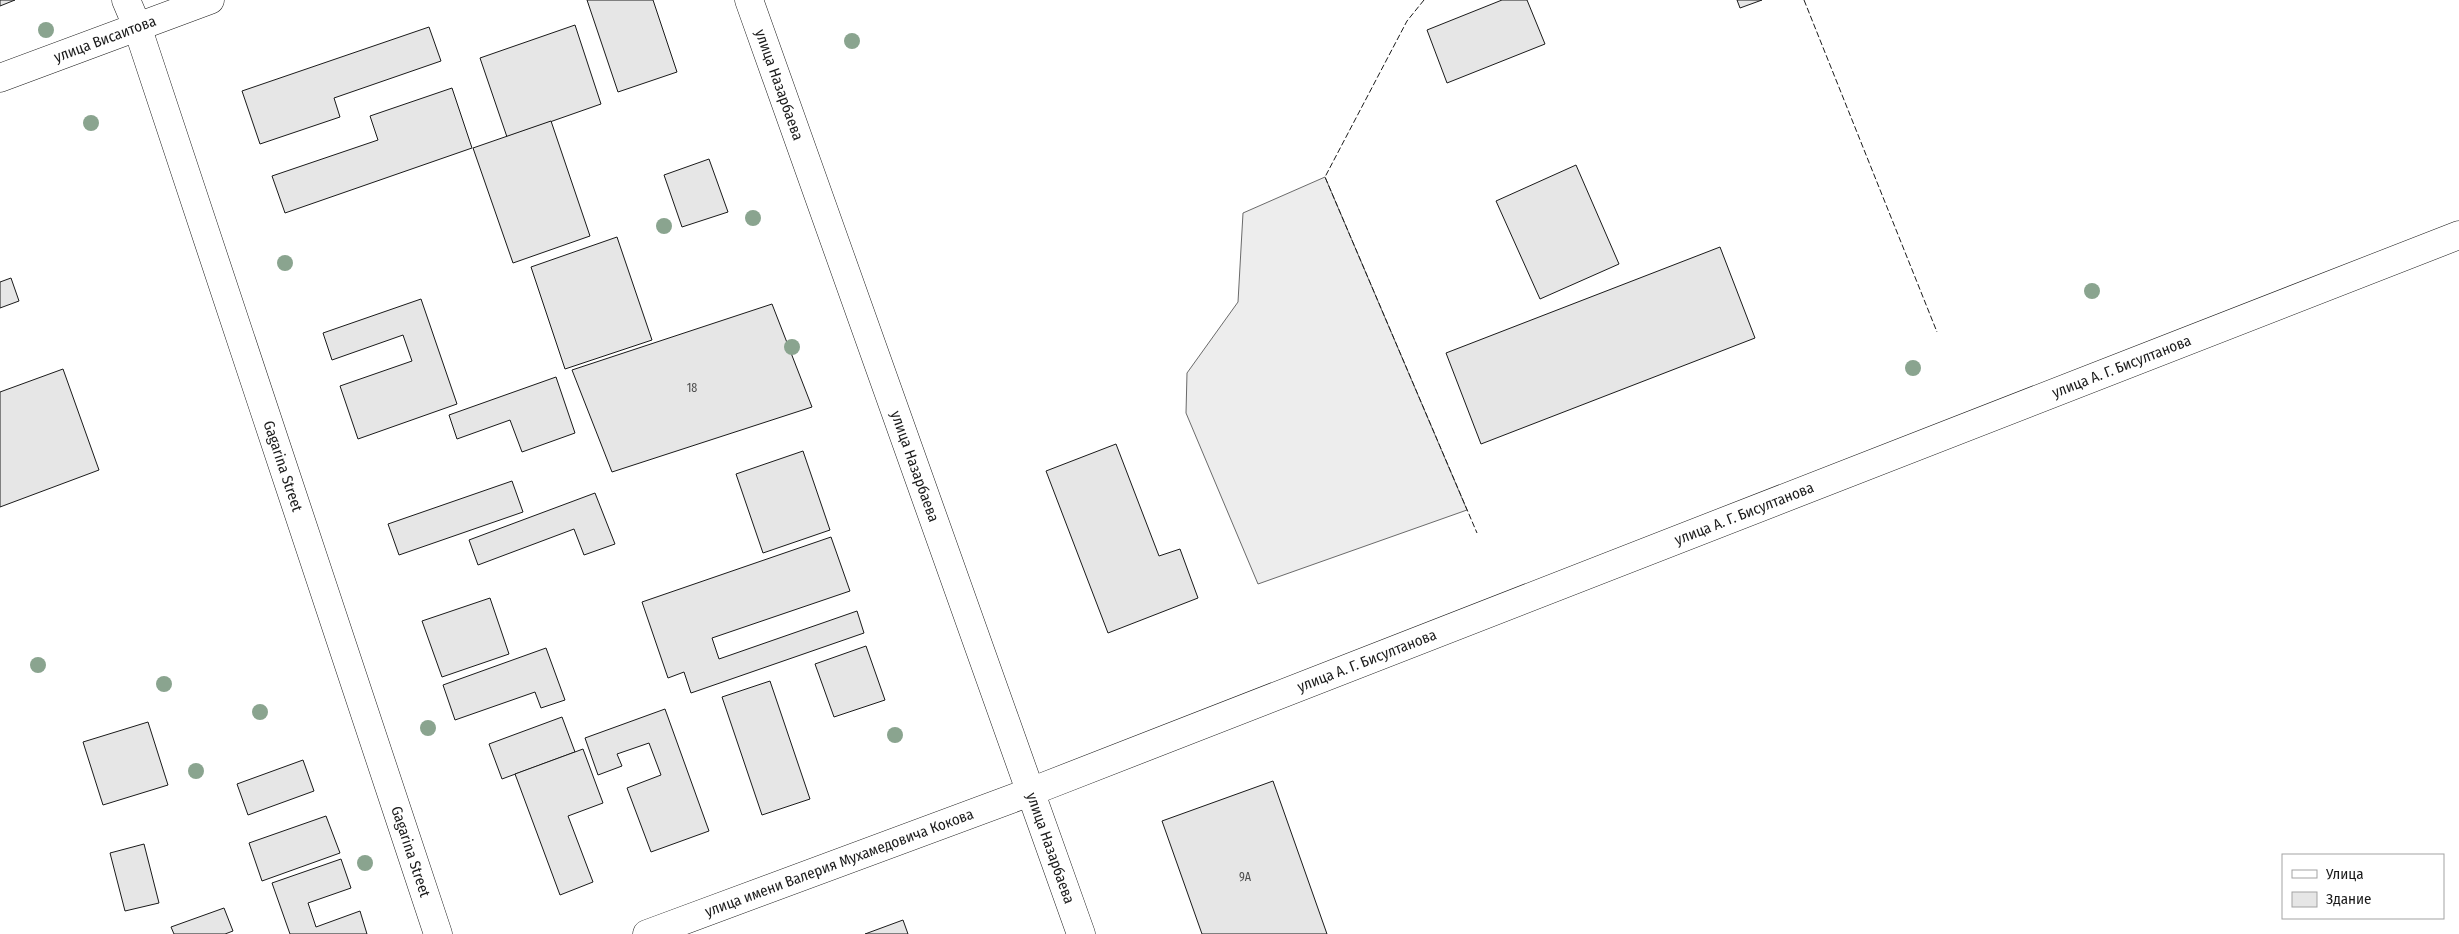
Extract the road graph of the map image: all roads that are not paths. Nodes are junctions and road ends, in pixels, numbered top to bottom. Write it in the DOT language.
graph roads {
  1 [pos="126,0"];
  2 [pos="210,0"];
  3 [pos="749,0"];
  4 [pos="137,26"];
  5 [pos="0,78"];
  6 [pos="2459,235"];
  7 [pos="1030,792"];
  8 [pos="438,934"];
  9 [pos="647,934"];
  10 [pos="1081,934"];
  1 -- 4 [label="street, Gagarina Street"];
  2 -- 4 [label="street, улица Висаитова"];
  3 -- 7 [label="street, улица Назарбаева"];
  4 -- 5 [label="street, улица Висаитова"];
  4 -- 8 [label="street, Gagarina Street"];
  6 -- 7 [label="street, улица А. Г. Бисултанова"];
  7 -- 9 [label="street, улица имени Валерия Мухамедовича Кокова"];
  7 -- 10 [label="street, улица Назарбаева"];
}
